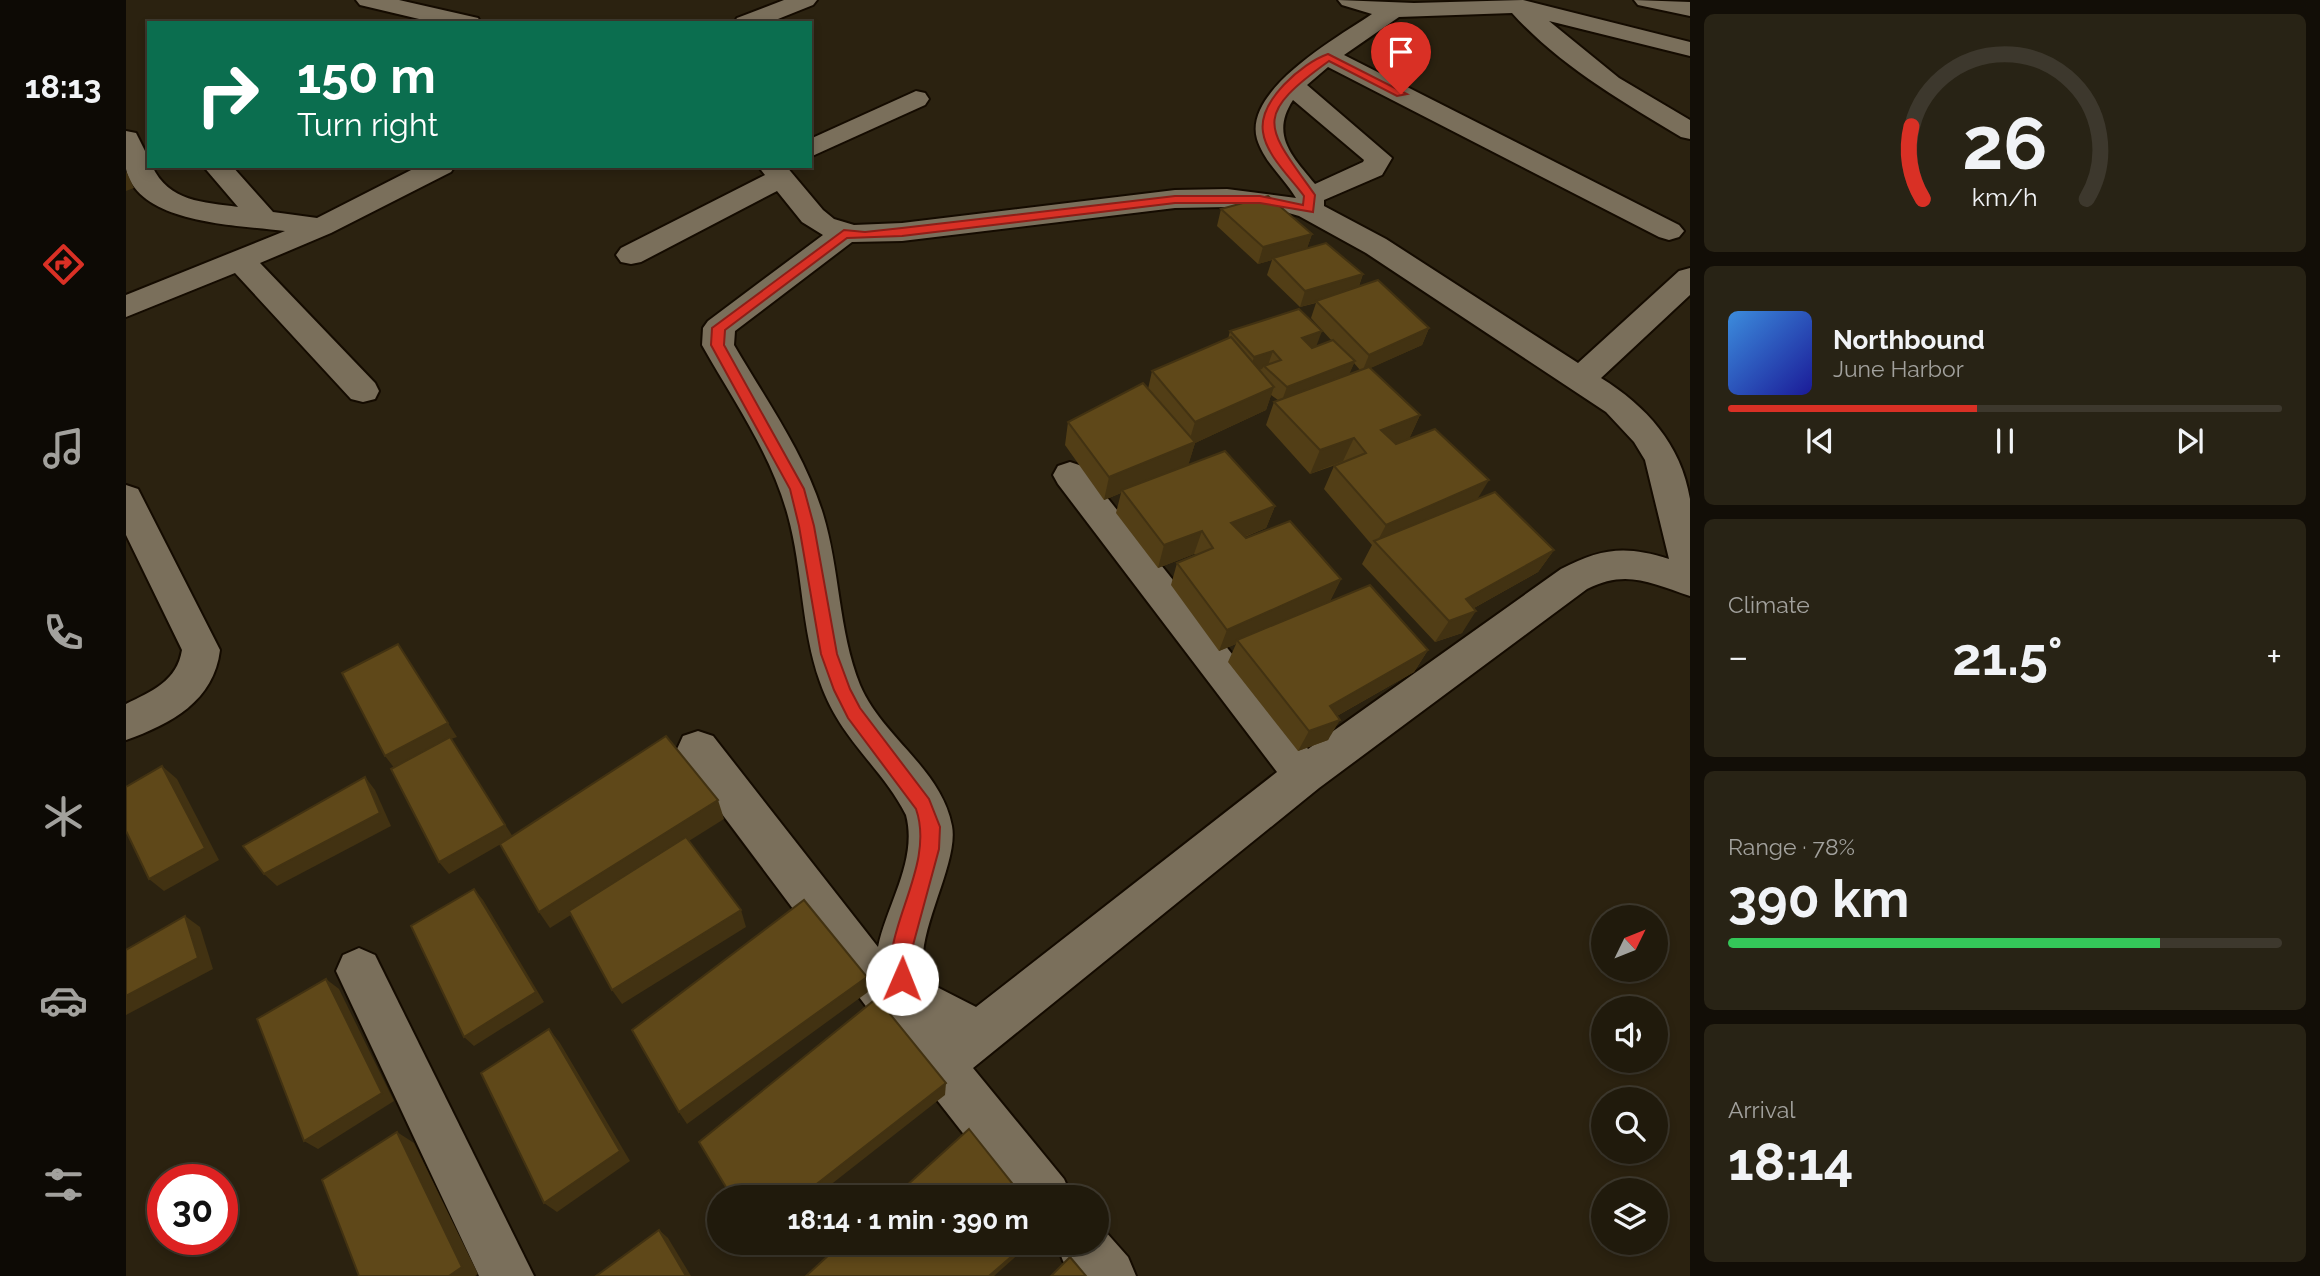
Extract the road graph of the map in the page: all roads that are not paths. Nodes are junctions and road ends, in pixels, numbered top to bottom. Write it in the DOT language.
graph roads {
  1 [pos="368,0"];
  2 [pos="805,0"];
  3 [pos="1350,0"];
  4 [pos="1646,0"];
  5 [pos="1532,6"];
  6 [pos="1690,9"];
  7 [pos="1391,12"];
  8 [pos="428,19"];
  9 [pos="448,21"];
  10 [pos="751,21"];
  11 [pos="1690,49"];
  12 [pos="1328,57"];
  13 [pos="1290,84"];
  14 [pos="916,99"];
  15 [pos="1690,131"];
  16 [pos="126,139"];
  17 [pos="812,148"];
  18 [pos="219,168"];
  19 [pos="437,168"];
  20 [pos="775,169"];
  21 [pos="1309,203"];
  22 [pos="264,219"];
  23 [pos="1680,223"];
  24 [pos="321,227"];
  25 [pos="844,234"];
  26 [pos="631,255"];
  27 [pos="240,260"];
  28 [pos="1690,261"];
  29 [pos="1690,278"];
  30 [pos="126,307"];
  31 [pos="1581,378"];
  32 [pos="363,391"];
  33 [pos="1070,475"];
  34 [pos="126,498"];
  35 [pos="1690,568"];
  36 [pos="1690,581"];
  37 [pos="126,723"];
  38 [pos="698,750"];
  39 [pos="1304,775"];
  40 [pos="359,971"];
  41 [pos="981,1033"];
  42 [pos="939,1064"];
  43 [pos="1036,1185"];
  44 [pos="1092,1255"];
  45 [pos="507,1276"];
  46 [pos="1109,1276"];
  1 -- 8 [label="street"];
  2 -- 10 [label="street"];
  3 -- 7 [label="street"];
  4 -- 6 [label="street"];
  5 -- 7 [label="street"];
  5 -- 11 [label="street"];
  5 -- 15 [label="street"];
  7 -- 12 [label="street"];
  8 -- 9 [label="street"];
  12 -- 13 [label="street"];
  12 -- 23 [label="street"];
  13 -- 21 [label="street"];
  13 -- 21 [label="street"];
  14 -- 17 [label="street"];
  16 -- 22 [label="street"];
  18 -- 22 [label="street"];
  19 -- 24 [label="street"];
  20 -- 25 [label="street"];
  20 -- 26 [label="street"];
  21 -- 25 [label="street"];
  21 -- 31 [label="street"];
  22 -- 24 [label="street"];
  23 -- 28 [label="street"];
  24 -- 27 [label="street"];
  25 -- 41 [label="street"];
  27 -- 30 [label="street"];
  27 -- 32 [label="street"];
  29 -- 31 [label="street"];
  31 -- 35 [label="street"];
  33 -- 39 [label="street"];
  34 -- 37 [label="street"];
  36 -- 39 [label="street"];
  38 -- 42 [label="street"];
  39 -- 41 [label="street"];
  40 -- 45 [label="street"];
  41 -- 42 [label="street"];
  42 -- 43 [label="street"];
  44 -- 46 [label="street"];
}
